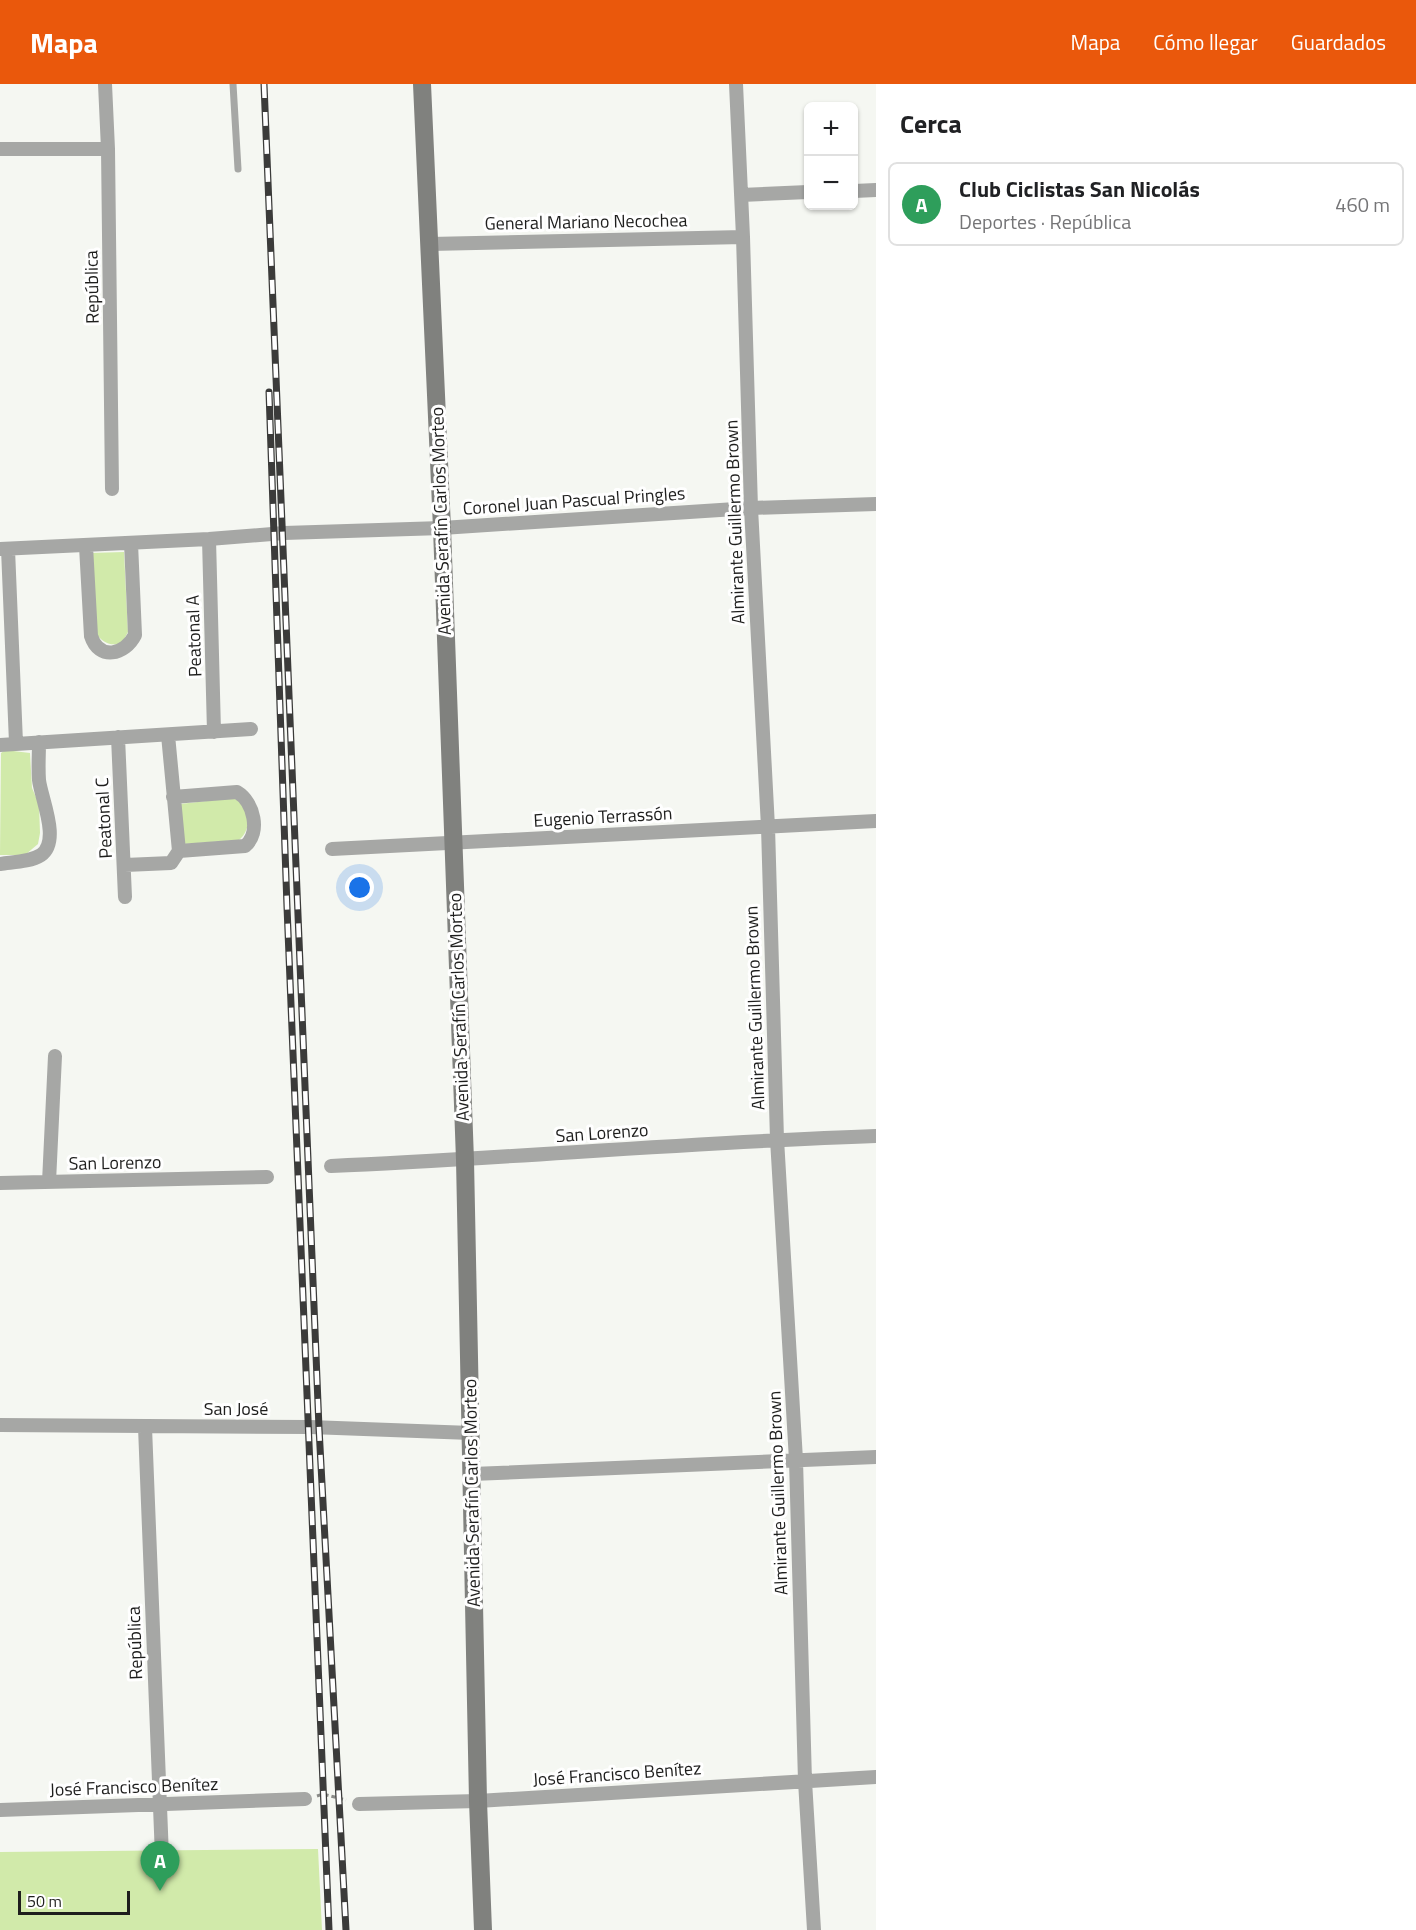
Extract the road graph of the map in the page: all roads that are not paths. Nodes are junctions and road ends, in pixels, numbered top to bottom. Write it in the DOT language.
graph roads {
  1 [pos="105,84"];
  2 [pos="233,84"];
  3 [pos="422,84"];
  4 [pos="736,84"];
  5 [pos="0,149"];
  6 [pos="108,149"];
  7 [pos="238,169"];
  8 [pos="876,190"];
  9 [pos="858,191"];
  10 [pos="804,192"];
  11 [pos="741,195"];
  12 [pos="743,237"];
  13 [pos="430,244"];
  14 [pos="112,489"];
  15 [pos="876,504"];
  16 [pos="751,508"];
  17 [pos="442,528"];
  18 [pos="209,539"];
  19 [pos="131,543"];
  20 [pos="86,546"];
  21 [pos="4,549"];
  22 [pos="252,729"];
  23 [pos="214,732"];
  24 [pos="168,735"];
  25 [pos="118,737"];
  26 [pos="39,742"];
  27 [pos="16,743"];
  28 [pos="0,745"];
  29 [pos="173,797"];
  30 [pos="876,821"];
  31 [pos="768,827"];
  32 [pos="452,843"];
  33 [pos="332,849"];
  34 [pos="179,850"];
  35 [pos="0,864"];
  36 [pos="125,865"];
  37 [pos="125,897"];
  38 [pos="55,1056"];
  39 [pos="876,1136"];
  40 [pos="777,1139"];
  41 [pos="465,1160"];
  42 [pos="331,1166"];
  43 [pos="267,1177"];
  44 [pos="49,1182"];
  45 [pos="0,1183"];
  46 [pos="0,1425"];
  47 [pos="145,1427"];
  48 [pos="471,1433"];
  49 [pos="876,1457"];
  50 [pos="796,1460"];
  51 [pos="472,1474"];
  52 [pos="876,1777"];
  53 [pos="805,1781"];
  54 [pos="305,1799"];
  55 [pos="478,1801"];
  56 [pos="359,1804"];
  57 [pos="159,1805"];
  58 [pos="0,1810"];
  59 [pos="162,1857"];
  60 [pos="483,1930"];
  61 [pos="814,1930"];
  1 -- 6 [label="street, República"];
  2 -- 7 [label="lane"];
  3 -- 13 [label="main road, Avenida Serafín Carlos Morteo"];
  4 -- 11 [label="street, Almirante Guillermo Brown"];
  5 -- 6 [label="street"];
  6 -- 14 [label="street, República"];
  8 -- 9 [label="street"];
  10 -- 11 [label="street"];
  11 -- 12 [label="street, Almirante Guillermo Brown"];
  12 -- 13 [label="street, General Mariano Necochea"];
  12 -- 16 [label="street, Almirante Guillermo Brown"];
  13 -- 17 [label="main road, Avenida Serafín Carlos Morteo"];
  15 -- 16 [label="street, Coronel Juan Pascual Pringles"];
  16 -- 17 [label="street, Coronel Juan Pascual Pringles"];
  16 -- 31 [label="street, Almirante Guillermo Brown"];
  17 -- 18 [label="street, Coronel Juan Pascual Pringles"];
  17 -- 32 [label="main road, Avenida Serafín Carlos Morteo"];
  18 -- 19 [label="street, Coronel Juan Pascual Pringles"];
  18 -- 23 [label="street, Peatonal A"];
  19 -- 20 [label="street, Coronel Juan Pascual Pringles"];
  19 -- 20 [label="street"];
  20 -- 21 [label="street, Coronel Juan Pascual Pringles"];
  21 -- 27 [label="street"];
  22 -- 23 [label="street"];
  23 -- 24 [label="street"];
  24 -- 25 [label="street"];
  24 -- 29 [label="street"];
  25 -- 26 [label="street"];
  25 -- 36 [label="street, Peatonal C"];
  26 -- 27 [label="street"];
  26 -- 35 [label="street"];
  27 -- 28 [label="street"];
  29 -- 34 [label="street"];
  29 -- 34 [label="street"];
  30 -- 31 [label="street, Eugenio Terrassón"];
  31 -- 32 [label="street, Eugenio Terrassón"];
  31 -- 40 [label="street, Almirante Guillermo Brown"];
  32 -- 33 [label="street, Eugenio Terrassón"];
  32 -- 41 [label="main road, Avenida Serafín Carlos Morteo"];
  34 -- 36 [label="street"];
  36 -- 37 [label="street, Peatonal C"];
  38 -- 44 [label="street"];
  39 -- 40 [label="street, San Lorenzo"];
  40 -- 41 [label="street, San Lorenzo"];
  40 -- 50 [label="street, Almirante Guillermo Brown"];
  41 -- 42 [label="street, San Lorenzo"];
  41 -- 48 [label="main road, Avenida Serafín Carlos Morteo"];
  43 -- 44 [label="street, San Lorenzo"];
  44 -- 45 [label="street, San Lorenzo"];
  46 -- 47 [label="street, San José"];
  47 -- 48 [label="street, San José"];
  47 -- 57 [label="street, República"];
  48 -- 51 [label="main road, Avenida Serafín Carlos Morteo"];
  49 -- 50 [label="street"];
  50 -- 51 [label="street"];
  50 -- 53 [label="street, Almirante Guillermo Brown"];
  51 -- 55 [label="main road, Avenida Serafín Carlos Morteo"];
  52 -- 53 [label="street, José Francisco Benítez"];
  53 -- 55 [label="street, José Francisco Benítez"];
  53 -- 61 [label="street, Almirante Guillermo Brown"];
  54 -- 57 [label="street, José Francisco Benítez"];
  55 -- 56 [label="street, José Francisco Benítez"];
  55 -- 60 [label="main road, Avenida Serafín Carlos Morteo"];
  57 -- 58 [label="street, José Francisco Benítez"];
  57 -- 59 [label="street, República"];
}
